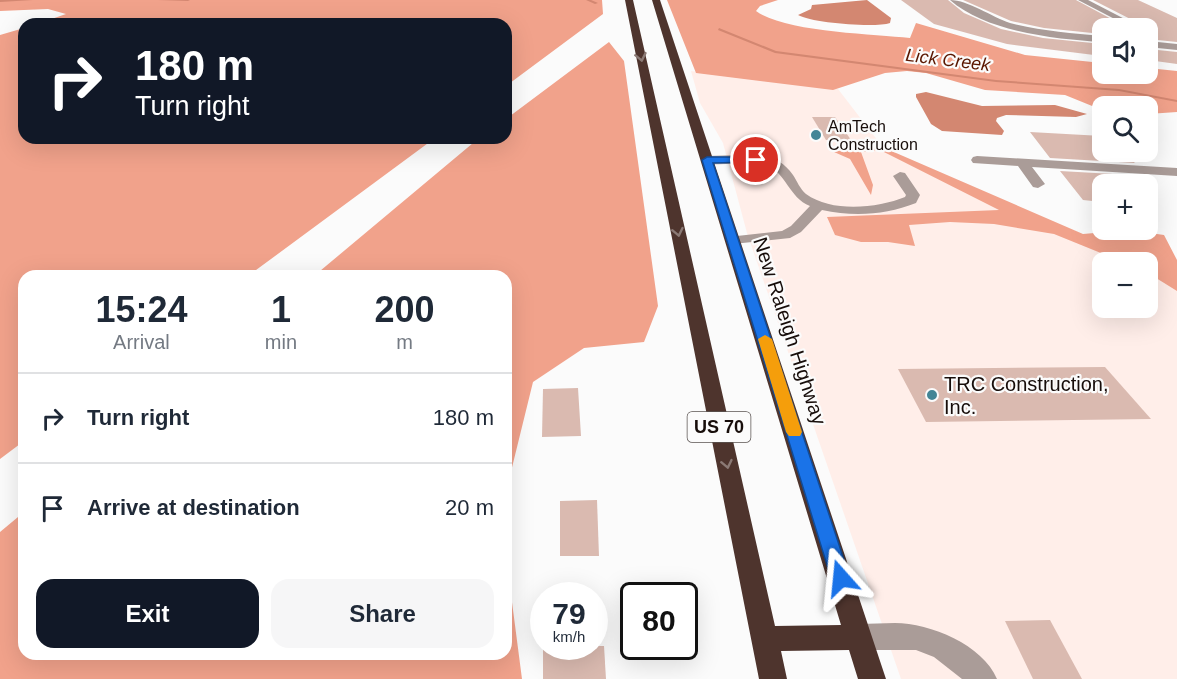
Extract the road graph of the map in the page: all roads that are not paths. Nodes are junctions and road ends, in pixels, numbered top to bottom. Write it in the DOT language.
graph roads {
  1 [pos="629,0"];
  2 [pos="656,0"];
  3 [pos="954,0"];
  4 [pos="1082,0"];
  5 [pos="1118,18"];
  6 [pos="1092,38"];
  7 [pos="1158,45"];
  8 [pos="1177,47"];
  9 [pos="707,160"];
  10 [pos="977,160"];
  11 [pos="1022,163"];
  12 [pos="1177,172"];
  13 [pos="900,176"];
  14 [pos="1038,184"];
  15 [pos="818,206"];
  16 [pos="733,240"];
  17 [pos="860,637"];
  18 [pos="764,639"];
  19 [pos="772,679"];
  20 [pos="872,679"];
  21 [pos="983,679"];
  1 -- 18 [label="highway, US 70, one-way"];
  2 -- 9 [label="highway, New Raleigh Highway"];
  3 -- 6 [label="street"];
  4 -- 5 [label="street"];
  7 -- 8 [label="street"];
  9 -- 15 [label="street"];
  9 -- 16 [label="highway, New Raleigh Highway"];
  10 -- 11 [label="street"];
  11 -- 12 [label="street"];
  11 -- 14 [label="street"];
  13 -- 15 [label="street"];
  15 -- 16 [label="street"];
  16 -- 17 [label="highway, New Raleigh Highway"];
  17 -- 18 [label="highway"];
  17 -- 20 [label="highway, New Raleigh Highway"];
  17 -- 21 [label="street"];
  18 -- 19 [label="highway, US 70"];
}
